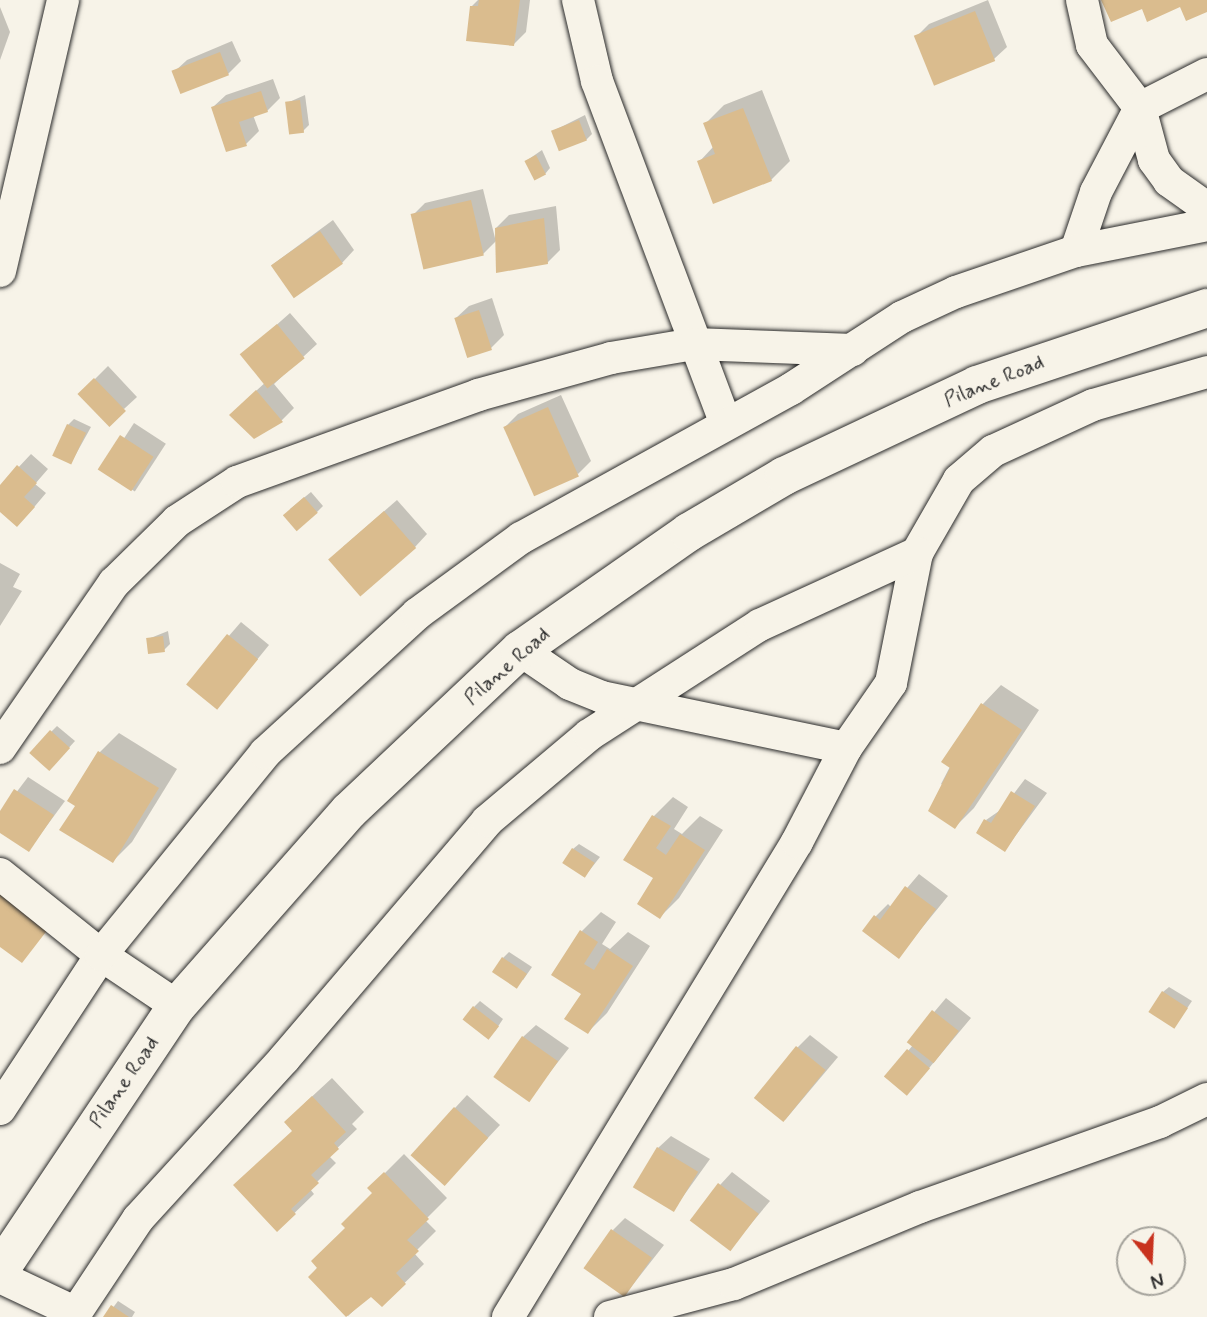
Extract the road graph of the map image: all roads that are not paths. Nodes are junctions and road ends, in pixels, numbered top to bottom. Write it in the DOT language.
graph roads {
  1 [pos="63,0"];
  2 [pos="578,0"];
  3 [pos="1082,0"];
  4 [pos="1207,74"];
  5 [pos="1140,108"];
  6 [pos="1207,208"];
  7 [pos="1207,225"];
  8 [pos="1076,251"];
  9 [pos="1,267"];
  10 [pos="1207,308"];
  11 [pos="694,344"];
  12 [pos="853,350"];
  13 [pos="1207,372"];
  14 [pos="726,424"];
  15 [pos="917,553"];
  16 [pos="520,650"];
  17 [pos="638,704"];
  18 [pos="0,748"];
  19 [pos="846,748"];
  20 [pos="0,874"];
  21 [pos="102,955"];
  22 [pos="177,1006"];
  23 [pos="3,1099"];
  24 [pos="1207,1099"];
  25 [pos="0,1270"];
  26 [pos="0,1277"];
  27 [pos="74,1314"];
  28 [pos="509,1317"];
  29 [pos="610,1317"];
  1 -- 9 [label="street"];
  2 -- 11 [label="street"];
  3 -- 5 [label="street"];
  4 -- 5 [label="street"];
  5 -- 6 [label="street"];
  5 -- 8 [label="street"];
  7 -- 8 [label="street"];
  8 -- 12 [label="street"];
  10 -- 16 [label="main road, Pilane Road"];
  11 -- 12 [label="street"];
  11 -- 14 [label="street"];
  11 -- 18 [label="street"];
  12 -- 14 [label="street"];
  13 -- 15 [label="street"];
  14 -- 21 [label="street"];
  15 -- 17 [label="street"];
  15 -- 19 [label="street"];
  16 -- 17 [label="street"];
  16 -- 22 [label="main road, Pilane Road"];
  17 -- 19 [label="street"];
  17 -- 27 [label="street"];
  19 -- 28 [label="street"];
  20 -- 21 [label="street"];
  21 -- 22 [label="street"];
  21 -- 23 [label="street"];
  22 -- 25 [label="main road, Pilane Road"];
  24 -- 29 [label="street"];
  26 -- 27 [label="street"];
}
